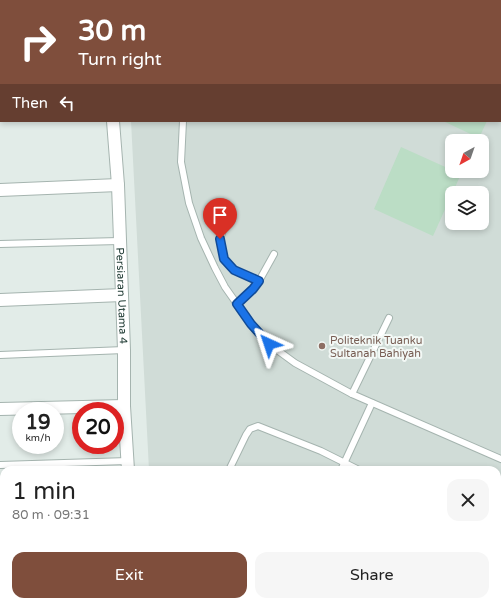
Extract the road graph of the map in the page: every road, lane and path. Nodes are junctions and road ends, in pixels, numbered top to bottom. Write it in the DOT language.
graph roads {
  1 [pos="114,122"];
  2 [pos="183,122"];
  3 [pos="118,185"];
  4 [pos="0,190"];
  5 [pos="231,207"];
  6 [pos="119,241"];
  7 [pos="0,244"];
  8 [pos="274,254"];
  9 [pos="259,281"];
  10 [pos="122,295"];
  11 [pos="0,300"];
  12 [pos="237,304"];
  13 [pos="388,318"];
  14 [pos="124,350"];
  15 [pos="0,355"];
  16 [pos="352,394"];
  17 [pos="124,402"];
  18 [pos="372,404"];
  19 [pos="124,406"];
  20 [pos="72,407"];
  21 [pos="0,409"];
  22 [pos="501,460"];
  23 [pos="344,463"];
  24 [pos="0,465"];
  25 [pos="128,466"];
  26 [pos="231,466"];
  27 [pos="343,466"];
  28 [pos="350,466"];
  1 -- 3 [label="street, Persiaran Utama 4"];
  2 -- 12 [label="lane"];
  3 -- 4 [label="street"];
  3 -- 6 [label="street, Persiaran Utama 4"];
  5 -- 9 [label="lane"];
  6 -- 7 [label="lane"];
  6 -- 10 [label="street, Persiaran Utama 4"];
  8 -- 9 [label="lane"];
  9 -- 12 [label="lane"];
  10 -- 11 [label="street"];
  10 -- 14 [label="street, Persiaran Utama 4"];
  12 -- 16 [label="lane"];
  13 -- 16 [label="lane"];
  14 -- 15 [label="lane"];
  14 -- 17 [label="street, Persiaran Utama 4"];
  16 -- 18 [label="lane"];
  18 -- 22 [label="lane"];
  18 -- 23 [label="lane"];
  19 -- 25 [label="street, Persiaran Utama 4"];
  20 -- 21 [label="street"];
  23 -- 26 [label="lane"];
  23 -- 27 [label="lane"];
  23 -- 28 [label="lane"];
  24 -- 25 [label="lane"];
}
